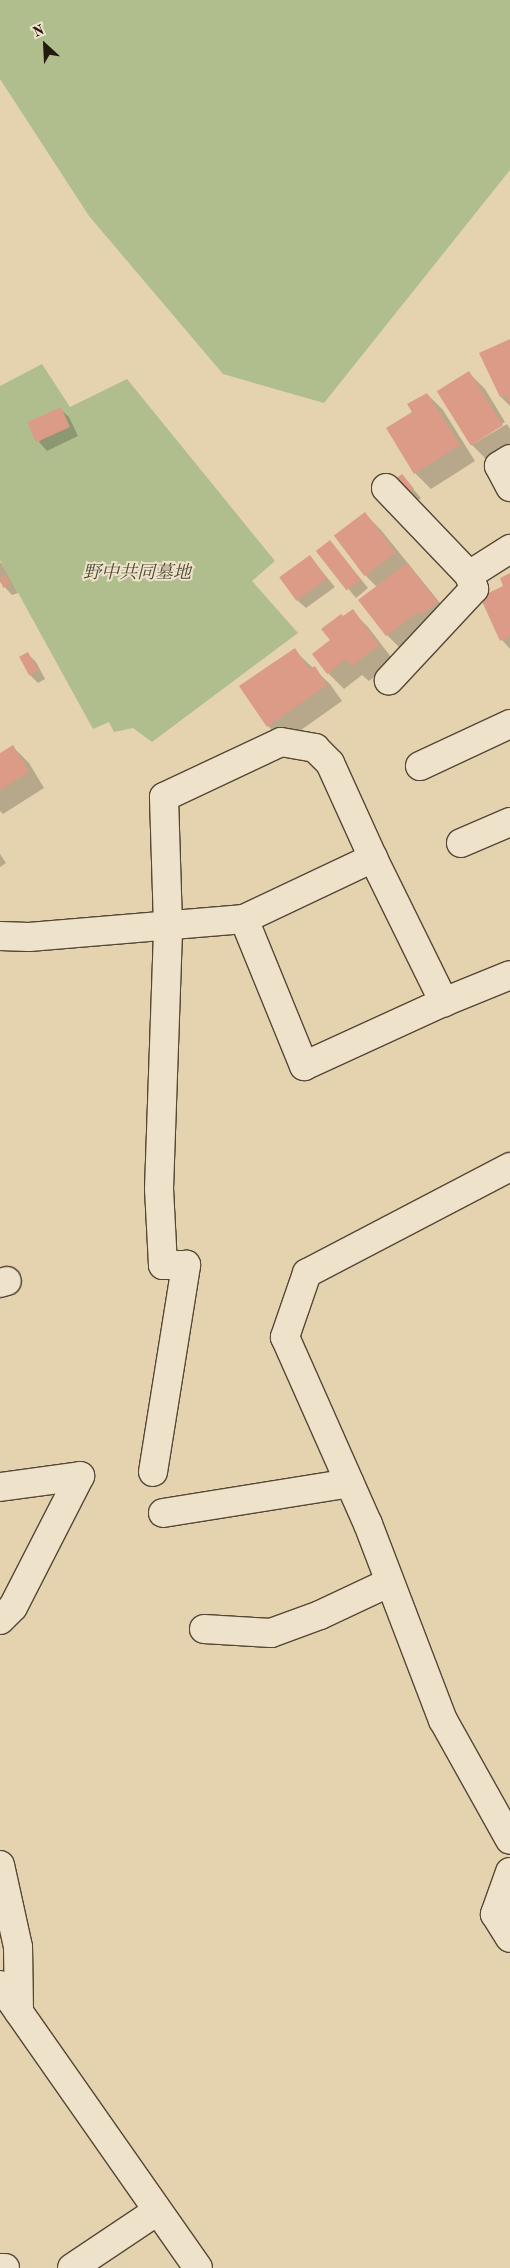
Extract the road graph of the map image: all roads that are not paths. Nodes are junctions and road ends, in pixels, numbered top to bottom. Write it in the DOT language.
graph roads {
  1 [pos="510,459"];
  2 [pos="510,487"];
  3 [pos="386,488"];
  4 [pos="510,549"];
  5 [pos="469,575"];
  6 [pos="389,680"];
  7 [pos="510,724"];
  8 [pos="420,766"];
  9 [pos="510,822"];
  10 [pos="461,843"];
  11 [pos="373,858"];
  12 [pos="244,919"];
  13 [pos="168,925"];
  14 [pos="0,936"];
  15 [pos="510,975"];
  16 [pos="444,1002"];
  17 [pos="510,1167"];
  18 [pos="153,1472"];
  19 [pos="350,1483"];
  20 [pos="0,1487"];
  21 [pos="163,1513"];
  22 [pos="390,1582"];
  23 [pos="0,1620"];
  24 [pos="204,1629"];
  25 [pos="510,1840"];
  26 [pos="0,1864"];
  27 [pos="510,1872"];
  28 [pos="510,1938"];
  29 [pos="0,1984"];
  30 [pos="19,2012"];
  31 [pos="157,2211"];
  32 [pos="0,2268"];
  33 [pos="5,2268"];
  34 [pos="72,2268"];
  35 [pos="198,2268"];
  1 -- 2 [label="street"];
  3 -- 5 [label="street"];
  4 -- 5 [label="street"];
  5 -- 6 [label="street"];
  7 -- 8 [label="street"];
  9 -- 10 [label="street"];
  11 -- 12 [label="street"];
  11 -- 13 [label="street"];
  11 -- 16 [label="street"];
  12 -- 13 [label="street"];
  12 -- 16 [label="street"];
  13 -- 14 [label="street"];
  13 -- 18 [label="street"];
  15 -- 16 [label="street"];
  17 -- 19 [label="street"];
  19 -- 21 [label="street"];
  19 -- 22 [label="street"];
  20 -- 23 [label="street"];
  22 -- 24 [label="street"];
  22 -- 25 [label="street"];
  26 -- 30 [label="street"];
  27 -- 28 [label="street"];
  29 -- 30 [label="street"];
  30 -- 31 [label="street"];
  31 -- 34 [label="street"];
  31 -- 35 [label="street"];
  32 -- 33 [label="street"];
}
